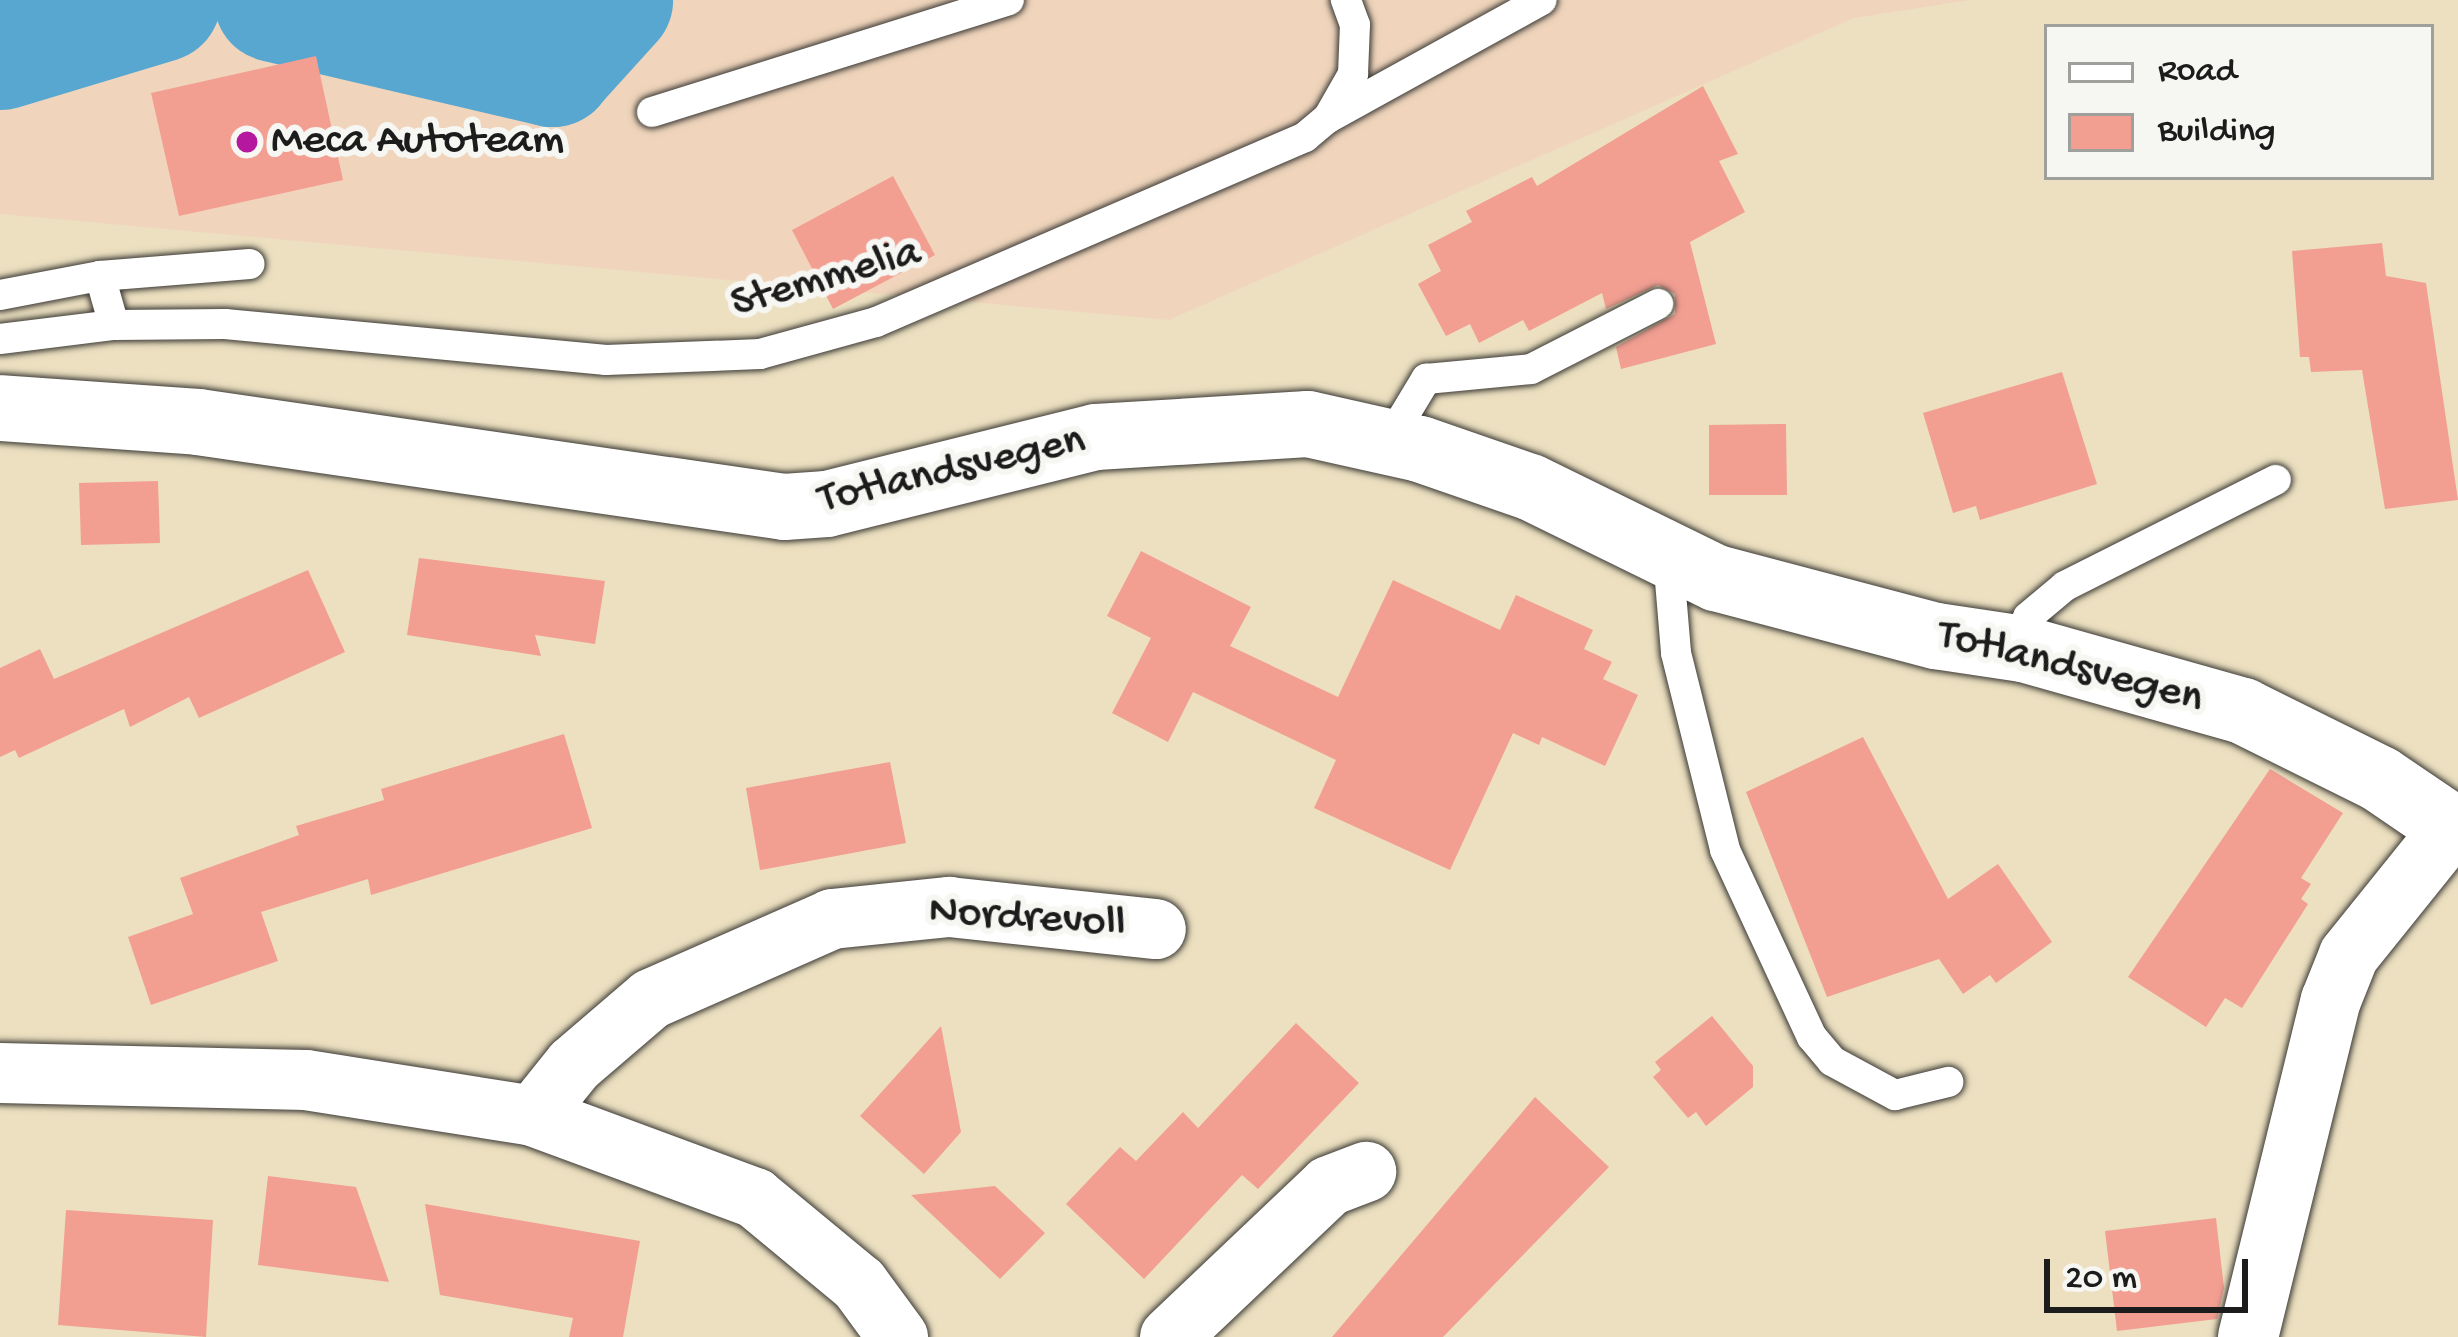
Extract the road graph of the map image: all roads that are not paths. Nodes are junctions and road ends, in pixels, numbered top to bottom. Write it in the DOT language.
graph roads {
  1 [pos="1009,0"];
  2 [pos="1346,0"];
  3 [pos="1542,0"];
  4 [pos="652,112"];
  5 [pos="1328,118"];
  6 [pos="250,264"];
  7 [pos="100,276"];
  8 [pos="0,295"];
  9 [pos="1658,304"];
  10 [pos="114,325"];
  11 [pos="0,339"];
  12 [pos="0,408"];
  13 [pos="1388,442"];
  14 [pos="2276,480"];
  15 [pos="1668,557"];
  16 [pos="2023,649"];
  17 [pos="2455,829"];
  18 [pos="1156,929"];
  19 [pos="0,1073"];
  20 [pos="1948,1082"];
  21 [pos="533,1116"];
  22 [pos="1366,1172"];
  23 [pos="898,1337"];
  24 [pos="1170,1337"];
  25 [pos="2248,1337"];
  1 -- 4 [label="lane"];
  2 -- 5 [label="lane"];
  3 -- 5 [label="lane, Stemmelia"];
  5 -- 10 [label="lane, Stemmelia"];
  6 -- 7 [label="lane"];
  7 -- 8 [label="lane"];
  7 -- 10 [label="lane"];
  9 -- 13 [label="lane"];
  10 -- 11 [label="lane"];
  12 -- 13 [label="main road, Totlandsvegen"];
  13 -- 15 [label="main road, Totlandsvegen"];
  14 -- 16 [label="lane"];
  15 -- 16 [label="main road, Totlandsvegen"];
  15 -- 20 [label="lane"];
  16 -- 17 [label="main road, Totlandsvegen"];
  17 -- 25 [label="street, Totlandsvegen"];
  18 -- 21 [label="street, Nordrevoll"];
  19 -- 21 [label="street"];
  21 -- 23 [label="street"];
  22 -- 24 [label="street"];
}
